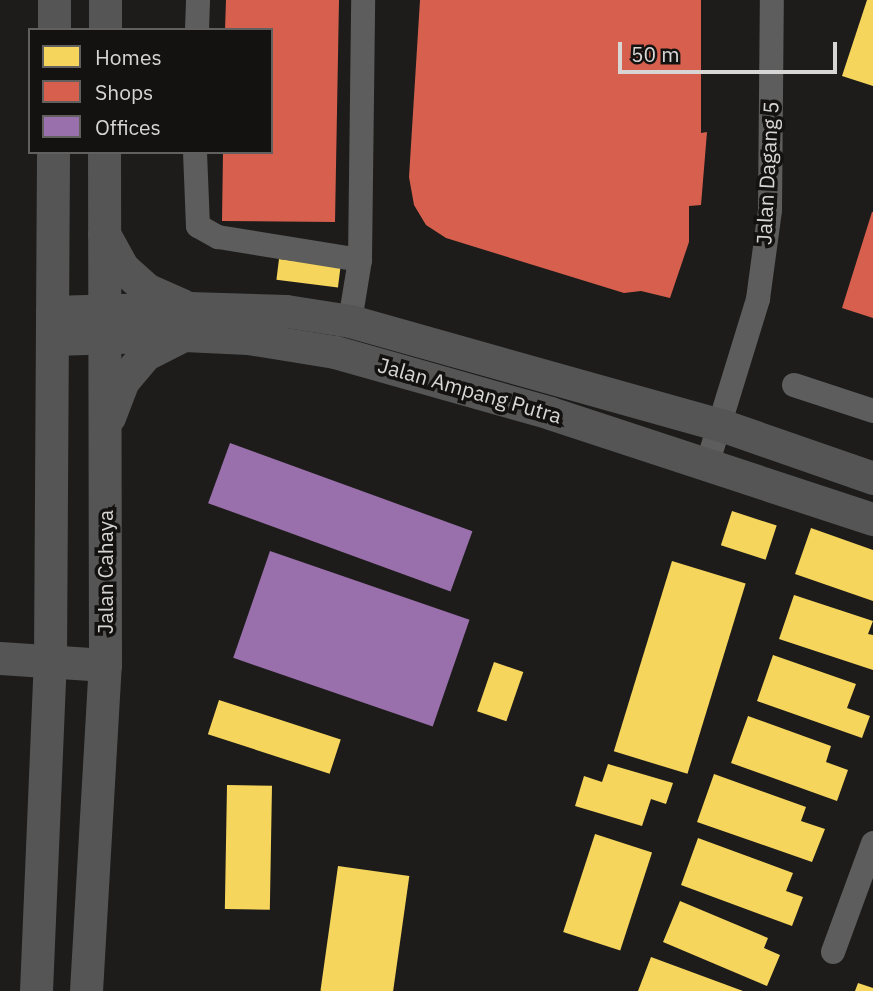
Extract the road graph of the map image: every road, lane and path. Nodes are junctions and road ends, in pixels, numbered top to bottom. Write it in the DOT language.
graph roads {
  1 [pos="54,0"];
  2 [pos="105,0"];
  3 [pos="198,0"];
  4 [pos="363,0"];
  5 [pos="772,0"];
  6 [pos="54,28"];
  7 [pos="105,28"];
  8 [pos="197,28"];
  9 [pos="53,154"];
  10 [pos="104,154"];
  11 [pos="195,154"];
  12 [pos="104,234"];
  13 [pos="360,260"];
  14 [pos="186,321"];
  15 [pos="350,321"];
  16 [pos="104,324"];
  17 [pos="53,326"];
  18 [pos="794,385"];
  19 [pos="873,411"];
  20 [pos="721,425"];
  21 [pos="105,429"];
  22 [pos="707,465"];
  23 [pos="873,478"];
  24 [pos="873,519"];
  25 [pos="0,658"];
  26 [pos="50,661"];
  27 [pos="105,665"];
  28 [pos="873,843"];
  29 [pos="832,952"];
  30 [pos="36,991"];
  31 [pos="86,991"];
  1 -- 6 [label="main road"];
  2 -- 7 [label="main road"];
  3 -- 8 [label="street"];
  4 -- 13 [label="street"];
  5 -- 20 [label="street, Jalan Dagang 5"];
  9 -- 17 [label="main road"];
  10 -- 12 [label="main road, Jalan Cahaya"];
  11 -- 13 [label="street"];
  12 -- 14 [label="main road"];
  12 -- 16 [label="main road, Jalan Cahaya"];
  13 -- 15 [label="street"];
  14 -- 15 [label="main road, Jalan Ampang Putra"];
  14 -- 16 [label="main road, Jalan Ampang Putra"];
  14 -- 21 [label="main road"];
  14 -- 22 [label="main road, Jalan Ampang Putra"];
  15 -- 20 [label="main road, Jalan Ampang Putra"];
  16 -- 17 [label="main road, Jalan Ampang Putra"];
  16 -- 21 [label="main road, Jalan Cahaya"];
  17 -- 26 [label="main road"];
  18 -- 19 [label="street"];
  20 -- 22 [label="street, Jalan Dagang 5"];
  20 -- 23 [label="main road, Jalan Ampang Putra"];
  21 -- 27 [label="main road, Jalan Cahaya"];
  22 -- 24 [label="main road, Jalan Ampang Putra"];
  25 -- 26 [label="main road"];
  26 -- 27 [label="main road"];
  26 -- 30 [label="main road"];
  27 -- 31 [label="main road, Jalan Cahaya"];
  28 -- 29 [label="street"];
}
